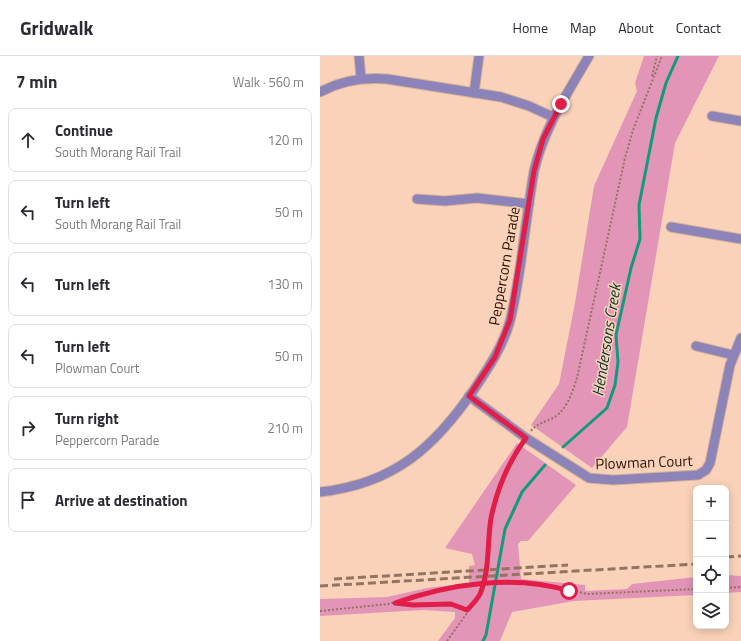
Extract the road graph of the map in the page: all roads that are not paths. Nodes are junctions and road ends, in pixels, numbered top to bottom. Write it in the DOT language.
graph roads {
  1 [pos="359,56"];
  2 [pos="480,56"];
  3 [pos="589,56"];
  4 [pos="361,78"];
  5 [pos="320,92"];
  6 [pos="474,93"];
  7 [pos="712,116"];
  8 [pos="553,117"];
  9 [pos="741,120"];
  10 [pos="417,199"];
  11 [pos="529,204"];
  12 [pos="671,227"];
  13 [pos="741,239"];
  14 [pos="741,338"];
  15 [pos="696,346"];
  16 [pos="733,355"];
  17 [pos="469,396"];
  18 [pos="320,492"];
  1 -- 4 [label="street"];
  2 -- 6 [label="street"];
  3 -- 8 [label="street, Peppercorn Parade"];
  4 -- 5 [label="street"];
  4 -- 6 [label="street"];
  6 -- 8 [label="street"];
  7 -- 9 [label="street"];
  8 -- 11 [label="street, Peppercorn Parade"];
  10 -- 11 [label="street"];
  11 -- 17 [label="street, Peppercorn Parade"];
  12 -- 13 [label="street"];
  14 -- 16 [label="street, Plowman Court"];
  15 -- 16 [label="street"];
  16 -- 17 [label="street, Plowman Court"];
  17 -- 18 [label="street, Peppercorn Parade"];
}
